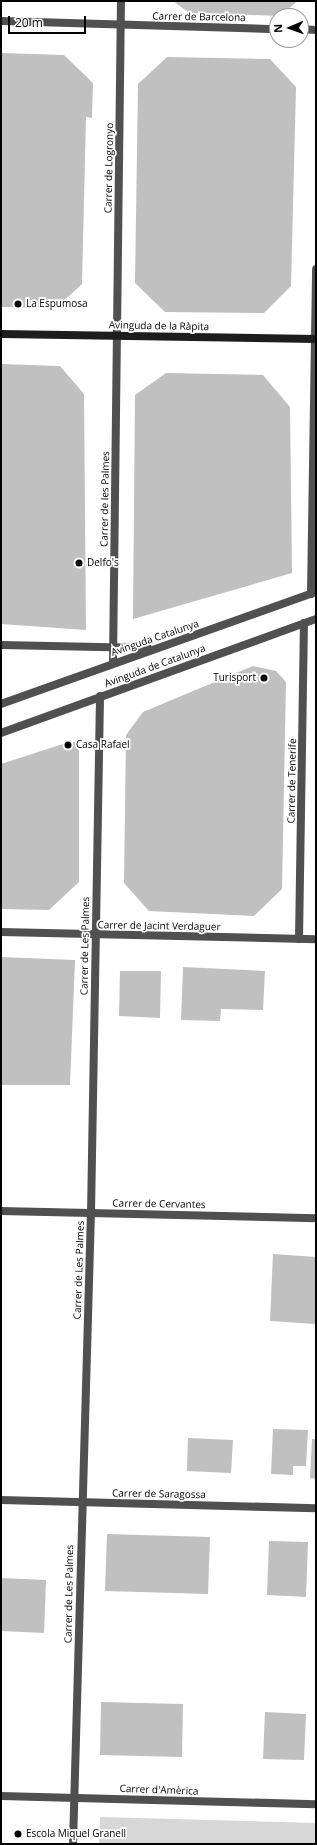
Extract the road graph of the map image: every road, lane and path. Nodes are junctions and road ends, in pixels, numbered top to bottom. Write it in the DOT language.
graph roads {
  1 [pos="122,1"];
  2 [pos="1,21"];
  3 [pos="121,25"];
  4 [pos="269,29"];
  5 [pos="316,269"];
  6 [pos="1,334"];
  7 [pos="117,335"];
  8 [pos="315,339"];
  9 [pos="314,593"];
  10 [pos="316,618"];
  11 [pos="304,623"];
  12 [pos="1,645"];
  13 [pos="113,647"];
  14 [pos="154,648"];
  15 [pos="113,662"];
  16 [pos="100,696"];
  17 [pos="1,704"];
  18 [pos="1,733"];
  19 [pos="1,932"];
  20 [pos="95,934"];
  21 [pos="299,939"];
  22 [pos="316,940"];
  23 [pos="1,1211"];
  24 [pos="91,1213"];
  25 [pos="316,1218"];
  26 [pos="1,1500"];
  27 [pos="81,1502"];
  28 [pos="316,1508"];
  29 [pos="1,1796"];
  30 [pos="74,1798"];
  31 [pos="316,1804"];
  32 [pos="73,1844"];
  1 -- 3 [label="street, Carrer de Logronyo"];
  2 -- 3 [label="street, Carrer de Barcelona"];
  3 -- 4 [label="street, Carrer de Barcelona"];
  3 -- 7 [label="street, Carrer de Logronyo"];
  5 -- 8 [label="street"];
  6 -- 7 [label="street, Avinguda de la Ràpita"];
  7 -- 8 [label="street, Avinguda de la Ràpita"];
  7 -- 13 [label="street, Carrer de les Palmes"];
  8 -- 9 [label="street"];
  9 -- 14 [label="street, Avinguda Catalunya"];
  10 -- 11 [label="street, Avinguda de Catalunya"];
  11 -- 16 [label="street, Avinguda de Catalunya"];
  11 -- 21 [label="street, Carrer de Tenerife"];
  12 -- 13 [label="street"];
  13 -- 14 [label="street"];
  13 -- 15 [label="street, Carrer de les Palmes"];
  14 -- 15 [label="street, Avinguda Catalunya"];
  15 -- 17 [label="street, Avinguda Catalunya"];
  16 -- 18 [label="street, Avinguda de Catalunya"];
  16 -- 20 [label="street, Carrer de Les Palmes"];
  19 -- 20 [label="street, Carrer de Jacint Verdaguer"];
  20 -- 21 [label="street, Carrer de Jacint Verdaguer"];
  20 -- 24 [label="street, Carrer de Les Palmes"];
  21 -- 22 [label="street, Carrer de Jacint Verdaguer"];
  23 -- 24 [label="street, Carrer de Cervantes"];
  24 -- 25 [label="street, Carrer de Cervantes"];
  24 -- 27 [label="street, Carrer de Les Palmes"];
  26 -- 27 [label="street, Carrer de Saragossa"];
  27 -- 28 [label="street, Carrer de Saragossa"];
  27 -- 30 [label="street, Carrer de Les Palmes"];
  29 -- 30 [label="street, Carrer d'Amèrica"];
  30 -- 31 [label="street, Carrer d'Amèrica"];
  30 -- 32 [label="street, Carrer de Les Palmes"];
}
